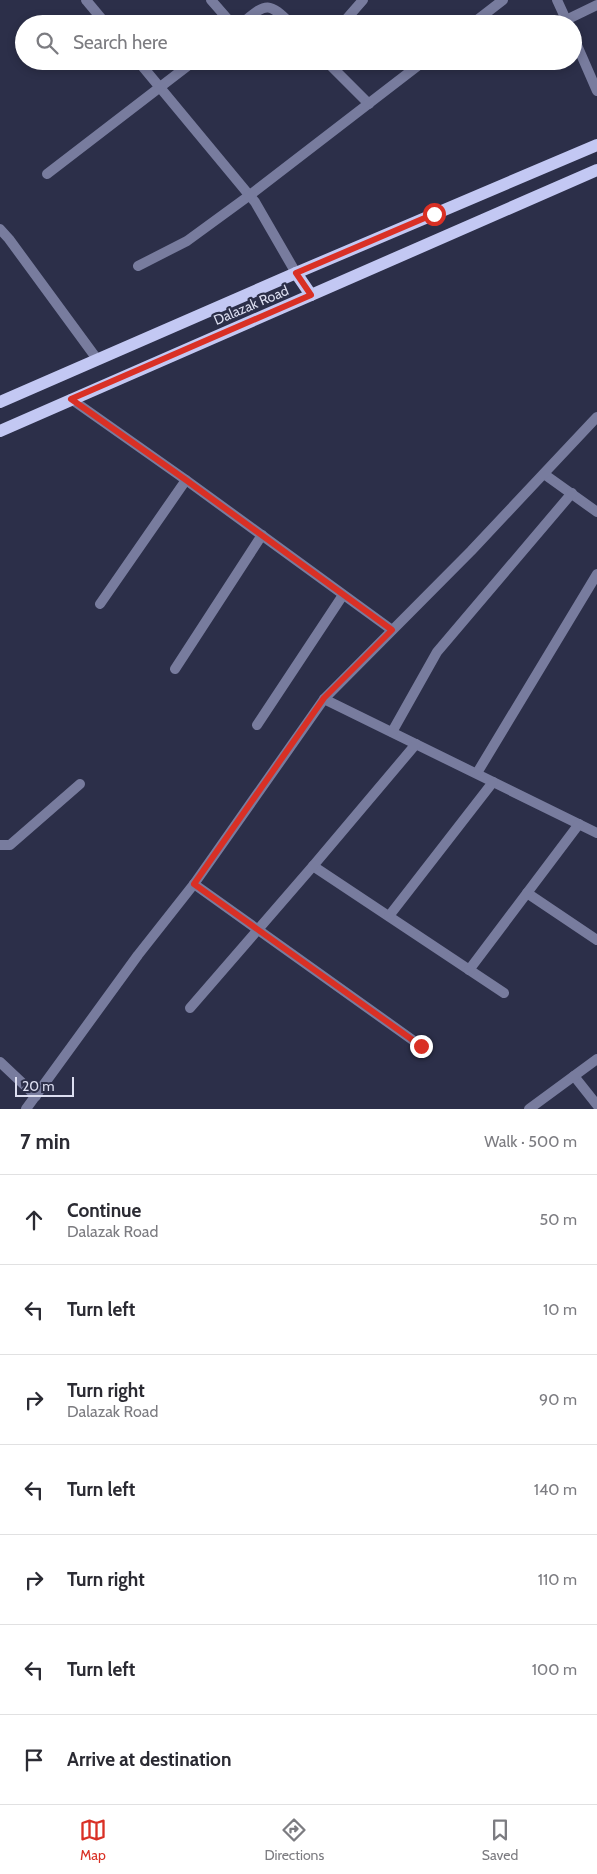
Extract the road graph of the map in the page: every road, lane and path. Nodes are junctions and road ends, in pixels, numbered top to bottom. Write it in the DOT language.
graph roads {
  1 [pos="87,0"];
  2 [pos="211,0"];
  3 [pos="363,0"];
  4 [pos="503,0"];
  5 [pos="557,0"];
  6 [pos="597,5"];
  7 [pos="99,15"];
  8 [pos="224,15"];
  9 [pos="253,15"];
  10 [pos="283,15"];
  11 [pos="350,15"];
  12 [pos="484,15"];
  13 [pos="564,15"];
  14 [pos="579,15"];
  15 [pos="582,57"];
  16 [pos="145,70"];
  17 [pos="183,70"];
  18 [pos="335,70"];
  19 [pos="412,70"];
  20 [pos="160,88"];
  21 [pos="597,91"];
  22 [pos="368,104"];
  23 [pos="597,145"];
  24 [pos="597,170"];
  25 [pos="47,174"];
  26 [pos="250,195"];
  27 [pos="0,229"];
  28 [pos="138,266"];
  29 [pos="296,273"];
  30 [pos="311,295"];
  31 [pos="97,360"];
  32 [pos="71,399"];
  33 [pos="0,402"];
  34 [pos="597,417"];
  35 [pos="0,431"];
  36 [pos="544,474"];
  37 [pos="186,480"];
  38 [pos="572,493"];
  39 [pos="597,512"];
  40 [pos="262,535"];
  41 [pos="597,574"];
  42 [pos="344,595"];
  43 [pos="100,604"];
  44 [pos="392,630"];
  45 [pos="175,669"];
  46 [pos="324,698"];
  47 [pos="257,725"];
  48 [pos="392,732"];
  49 [pos="416,744"];
  50 [pos="476,774"];
  51 [pos="493,782"];
  52 [pos="80,784"];
  53 [pos="579,824"];
  54 [pos="597,833"];
  55 [pos="0,845"];
  56 [pos="313,866"];
  57 [pos="194,884"];
  58 [pos="527,893"];
  59 [pos="389,916"];
  60 [pos="257,930"];
  61 [pos="597,940"];
  62 [pos="469,970"];
  63 [pos="504,994"];
  64 [pos="190,1008"];
  65 [pos="421,1046"];
  66 [pos="597,1059"];
  67 [pos="0,1062"];
  68 [pos="574,1076"];
  69 [pos="36,1096"];
  70 [pos="597,1105"];
  71 [pos="26,1109"];
  72 [pos="529,1109"];
  1 -- 7 [label="street"];
  2 -- 8 [label="street"];
  3 -- 11 [label="street"];
  4 -- 12 [label="street"];
  5 -- 13 [label="street"];
  6 -- 14 [label="street"];
  9 -- 10 [label="street"];
  15 -- 21 [label="street"];
  16 -- 20 [label="street"];
  17 -- 20 [label="street"];
  18 -- 22 [label="street"];
  19 -- 22 [label="street"];
  20 -- 25 [label="street"];
  20 -- 26 [label="street"];
  22 -- 26 [label="street"];
  23 -- 29 [label="main road, Dalazak Road"];
  24 -- 30 [label="main road, Dalazak Road"];
  26 -- 28 [label="street"];
  26 -- 29 [label="street"];
  27 -- 31 [label="street"];
  29 -- 30 [label="main road"];
  29 -- 31 [label="main road, Dalazak Road"];
  30 -- 32 [label="main road, Dalazak Road"];
  31 -- 33 [label="main road, Dalazak Road"];
  32 -- 35 [label="main road, Dalazak Road"];
  32 -- 37 [label="street"];
  34 -- 36 [label="street"];
  36 -- 38 [label="street"];
  36 -- 44 [label="street"];
  37 -- 40 [label="street"];
  37 -- 43 [label="street"];
  38 -- 39 [label="street"];
  38 -- 48 [label="street"];
  40 -- 42 [label="street"];
  40 -- 45 [label="street"];
  41 -- 50 [label="street"];
  42 -- 44 [label="street"];
  42 -- 47 [label="street"];
  44 -- 46 [label="street"];
  46 -- 48 [label="street"];
  46 -- 57 [label="street"];
  48 -- 49 [label="street"];
  49 -- 50 [label="street"];
  49 -- 56 [label="street"];
  50 -- 51 [label="street"];
  51 -- 53 [label="street"];
  51 -- 59 [label="street"];
  52 -- 55 [label="street"];
  53 -- 54 [label="street"];
  53 -- 58 [label="street"];
  56 -- 59 [label="street"];
  56 -- 60 [label="street"];
  57 -- 60 [label="street"];
  57 -- 69 [label="street"];
  58 -- 61 [label="street"];
  58 -- 62 [label="street"];
  59 -- 62 [label="street"];
  60 -- 64 [label="street"];
  60 -- 65 [label="street"];
  62 -- 63 [label="street"];
  66 -- 68 [label="street"];
  67 -- 69 [label="street"];
  68 -- 70 [label="street"];
  68 -- 72 [label="street"];
  69 -- 71 [label="street"];
}
